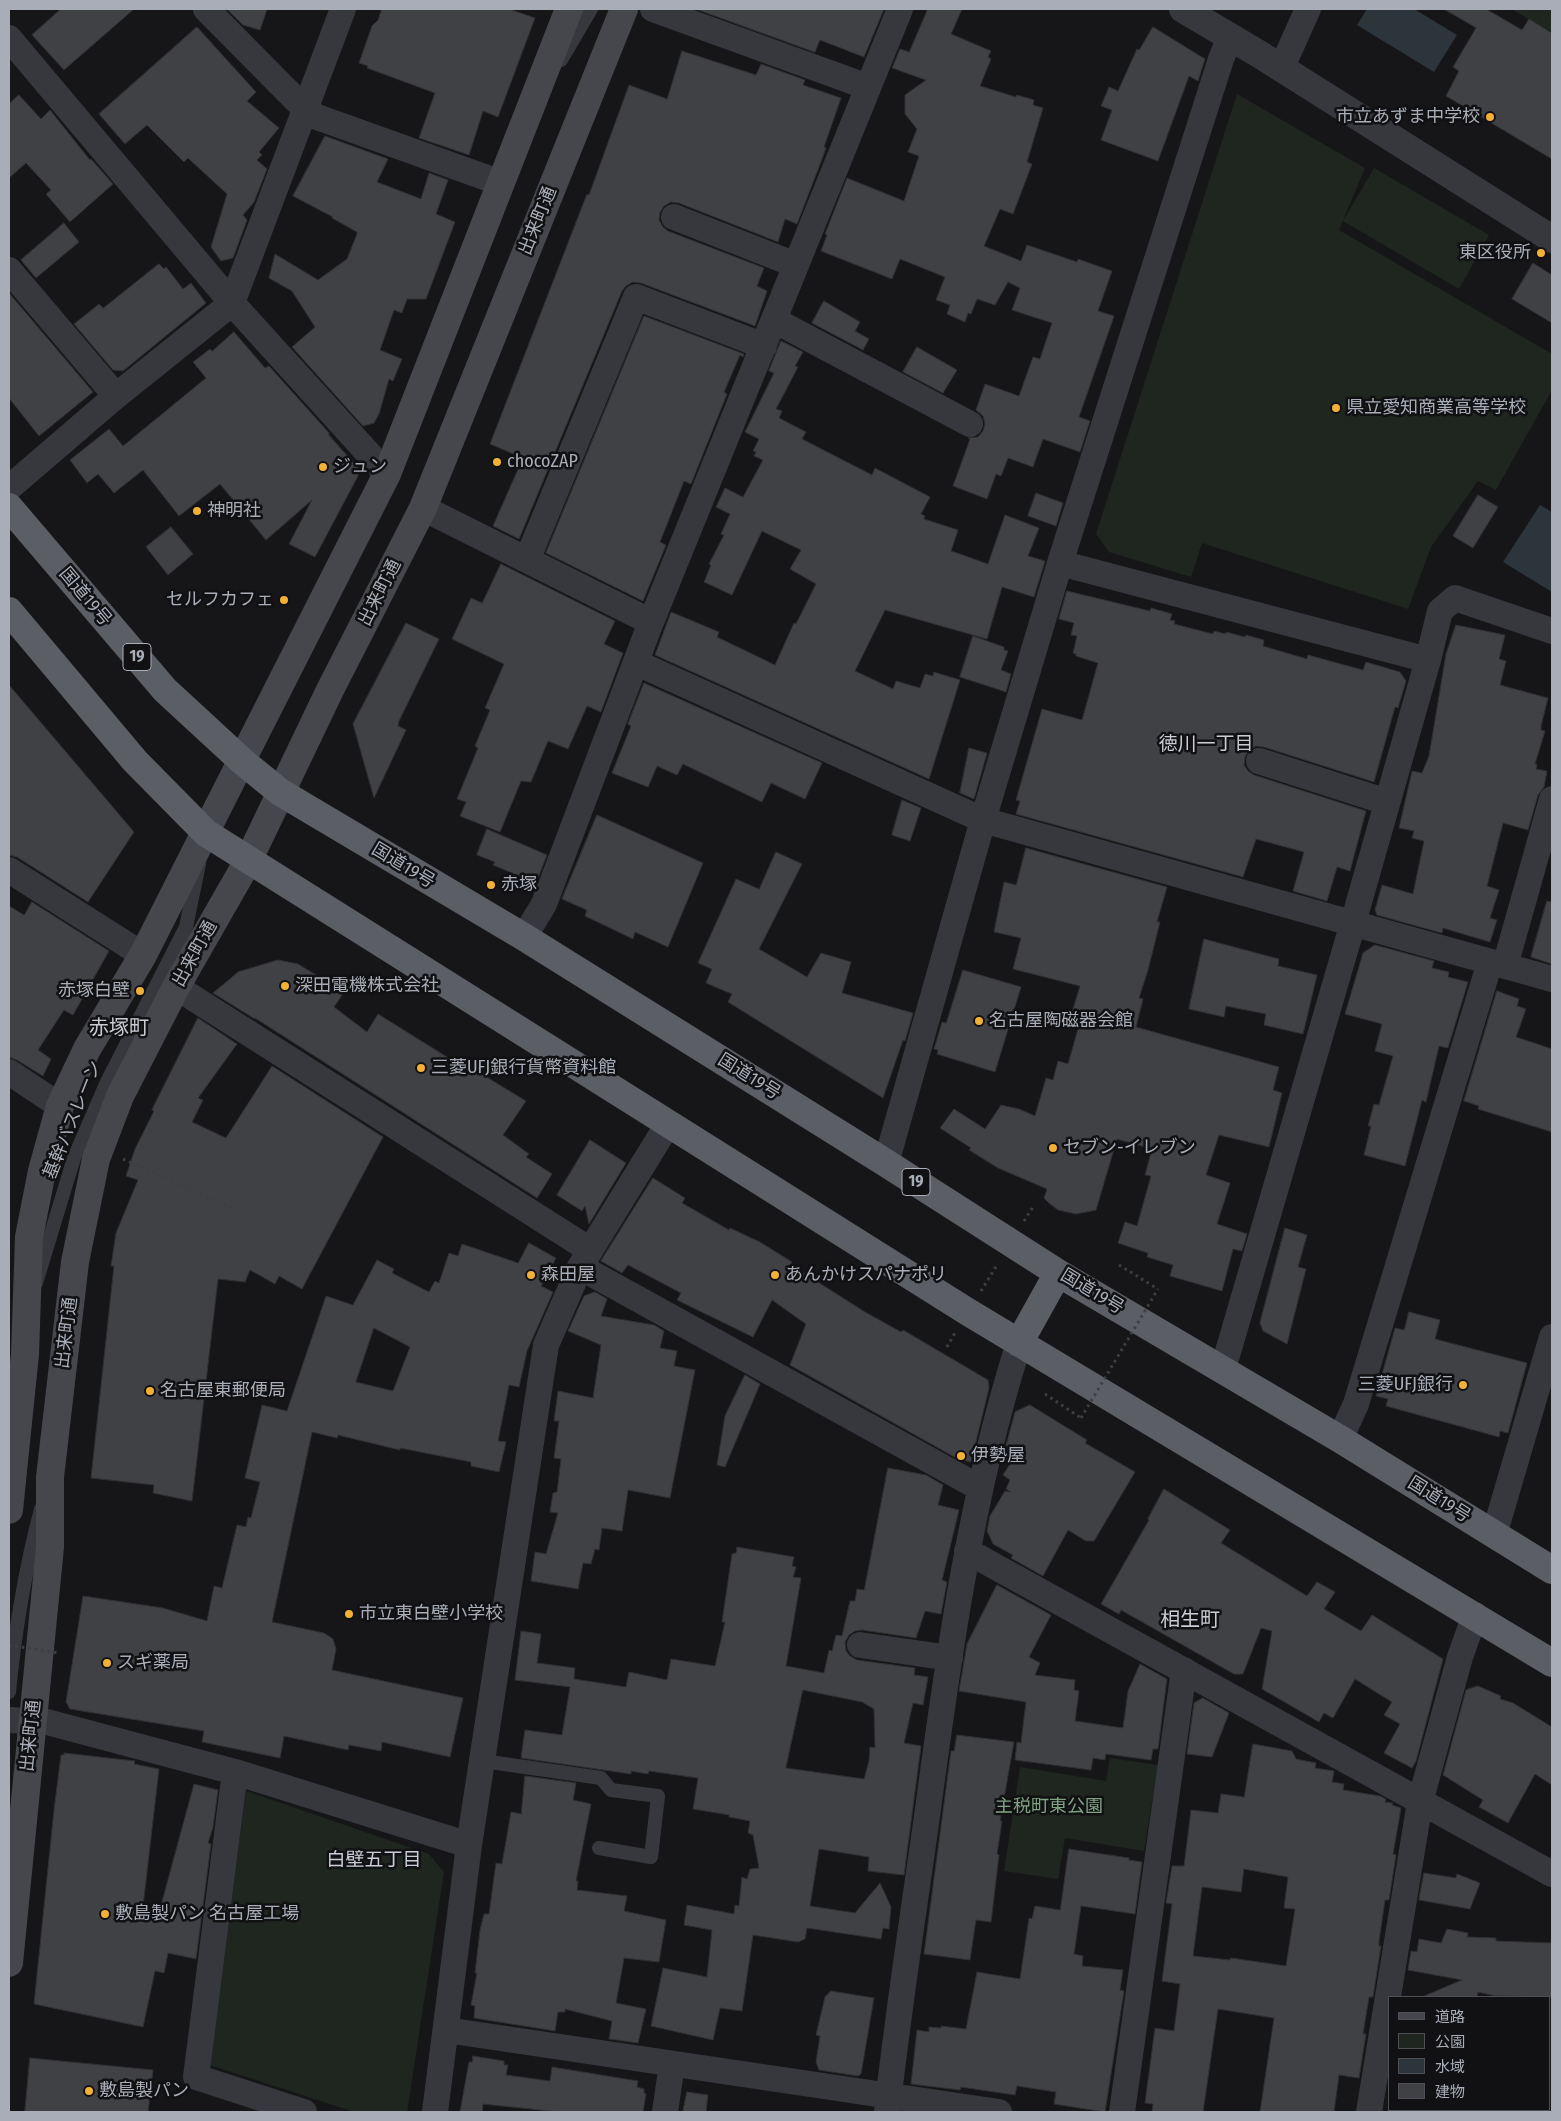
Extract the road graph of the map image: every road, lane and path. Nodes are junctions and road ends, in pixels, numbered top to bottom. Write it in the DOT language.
graph roads {
  1 [pos="206,9"];
  2 [pos="342,9"];
  3 [pos="569,9"];
  4 [pos="590,9"];
  5 [pos="624,9"];
  6 [pos="653,9"];
  7 [pos="900,9"];
  8 [pos="1183,9"];
  9 [pos="1308,9"];
  10 [pos="1230,37"];
  11 [pos="9,38"];
  12 [pos="1281,69"];
  13 [pos="868,87"];
  14 [pos="305,110"];
  15 [pos="523,126"];
  16 [pos="501,184"];
  17 [pos="674,217"];
  18 [pos="1552,240"];
  19 [pos="796,265"];
  20 [pos="9,270"];
  21 [pos="232,303"];
  22 [pos="774,320"];
  23 [pos="764,346"];
  24 [pos="116,396"];
  25 [pos="970,424"];
  26 [pos="388,474"];
  27 [pos="9,488"];
  28 [pos="9,507"];
  29 [pos="423,508"];
  30 [pos="527,560"];
  31 [pos="1060,563"];
  32 [pos="9,611"];
  33 [pos="651,622"];
  34 [pos="1552,631"];
  35 [pos="1428,660"];
  36 [pos="637,663"];
  37 [pos="242,761"];
  38 [pos="1259,761"];
  39 [pos="280,792"];
  40 [pos="1552,798"];
  41 [pos="1387,802"];
  42 [pos="983,820"];
  43 [pos="206,833"];
  44 [pos="248,861"];
  45 [pos="9,870"];
  46 [pos="1353,923"];
  47 [pos="524,937"];
  48 [pos="143,955"];
  49 [pos="1498,964"];
  50 [pos="1552,979"];
  51 [pos="176,987"];
  52 [pos="9,1072"];
  53 [pos="60,1106"];
  54 [pos="668,1124"];
  55 [pos="122,1159"];
  56 [pos="886,1162"];
  57 [pos="1033,1207"];
  58 [pos="232,1208"];
  59 [pos="1011,1243"];
  60 [pos="585,1258"];
  61 [pos="1119,1265"];
  62 [pos="1058,1273"];
  63 [pos="968,1312"];
  64 [pos="27,1315"];
  65 [pos="1552,1337"];
  66 [pos="1018,1343"];
  67 [pos="947,1347"];
  68 [pos="17,1353"];
  69 [pos="1223,1369"];
  70 [pos="1045,1394"];
  71 [pos="1340,1439"];
  72 [pos="50,1477"];
  73 [pos="980,1488"];
  74 [pos="9,1510"];
  75 [pos="1494,1535"];
  76 [pos="967,1552"];
  77 [pos="1552,1570"];
  78 [pos="1476,1615"];
  79 [pos="860,1645"];
  80 [pos="9,1646"];
  81 [pos="59,1653"];
  82 [pos="950,1658"];
  83 [pos="1552,1663"];
  84 [pos="1184,1670"];
  85 [pos="9,1692"];
  86 [pos="21,1720"];
  87 [pos="483,1761"];
  88 [pos="235,1772"];
  89 [pos="1420,1802"];
  90 [pos="469,1844"];
  91 [pos="599,1848"];
  92 [pos="1552,1874"];
  93 [pos="9,1963"];
  94 [pos="1388,1996"];
  95 [pos="1388,1997"];
  96 [pos="446,2030"];
  97 [pos="672,2064"];
  98 [pos="888,2104"];
  99 [pos="304,2112"];
  100 [pos="434,2112"];
  101 [pos="665,2112"];
  102 [pos="999,2112"];
  103 [pos="1122,2112"];
  104 [pos="1369,2112"];
  1 -- 14 [label="street"];
  2 -- 14 [label="street"];
  3 -- 15 [label="main road"];
  4 -- 15 [label="lane"];
  5 -- 29 [label="main road, 出来町通"];
  6 -- 13 [label="street"];
  7 -- 13 [label="street"];
  8 -- 10 [label="street"];
  9 -- 12 [label="street"];
  10 -- 12 [label="street"];
  10 -- 31 [label="street"];
  11 -- 21 [label="street"];
  12 -- 18 [label="street"];
  13 -- 19 [label="street"];
  14 -- 16 [label="street"];
  14 -- 21 [label="street"];
  15 -- 16 [label="main road"];
  16 -- 26 [label="main road"];
  17 -- 19 [label="street"];
  19 -- 22 [label="street"];
  20 -- 24 [label="street"];
  21 -- 24 [label="street"];
  21 -- 26 [label="street"];
  22 -- 23 [label="street"];
  22 -- 25 [label="street"];
  23 -- 30 [label="street"];
  23 -- 33 [label="street"];
  24 -- 27 [label="street"];
  26 -- 37 [label="main road"];
  28 -- 37 [label="highway, 国道19号 / 19"];
  29 -- 30 [label="street"];
  29 -- 39 [label="main road, 出来町通"];
  30 -- 33 [label="street"];
  31 -- 35 [label="street"];
  31 -- 42 [label="street"];
  32 -- 43 [label="highway"];
  33 -- 36 [label="street"];
  34 -- 35 [label="street"];
  35 -- 41 [label="street"];
  36 -- 42 [label="street"];
  36 -- 47 [label="street"];
  37 -- 39 [label="highway, 国道19号 / 19"];
  37 -- 43 [label="main road"];
  38 -- 41 [label="street"];
  39 -- 44 [label="main road, 出来町通"];
  39 -- 47 [label="highway, 国道19号 / 19"];
  40 -- 49 [label="street"];
  41 -- 46 [label="street"];
  42 -- 46 [label="street"];
  42 -- 56 [label="street"];
  43 -- 44 [label="highway"];
  43 -- 48 [label="main road"];
  43 -- 64 [label="lane, 基幹バスレーン"];
  44 -- 51 [label="main road, 出来町通"];
  44 -- 54 [label="highway"];
  45 -- 48 [label="street"];
  46 -- 49 [label="street"];
  46 -- 69 [label="street"];
  47 -- 56 [label="highway, 国道19号 / 19"];
  48 -- 53 [label="main road"];
  49 -- 50 [label="street"];
  49 -- 71 [label="street"];
  51 -- 60 [label="street"];
  51 -- 72 [label="main road, 出来町通"];
  52 -- 53 [label="street"];
  53 -- 64 [label="main road"];
  54 -- 60 [label="street"];
  54 -- 63 [label="highway"];
  55 -- 58 [label="path"];
  56 -- 59 [label="highway, 国道19号 / 19"];
  57 -- 59 [label="path"];
  59 -- 62 [label="highway, 国道19号 / 19"];
  59 -- 63 [label="path"];
  60 -- 73 [label="street"];
  60 -- 87 [label="street"];
  61 -- 70 [label="path, bridge"];
  62 -- 66 [label="highway"];
  62 -- 69 [label="highway, 国道19号 / 19"];
  63 -- 66 [label="highway"];
  63 -- 67 [label="path"];
  64 -- 68 [label="main road"];
  65 -- 75 [label="street"];
  66 -- 73 [label="street"];
  66 -- 78 [label="highway"];
  68 -- 74 [label="main road"];
  69 -- 71 [label="highway, 国道19号 / 19"];
  71 -- 75 [label="highway, 国道19号 / 19"];
  72 -- 85 [label="lane"];
  72 -- 86 [label="main road, 出来町通"];
  73 -- 76 [label="street"];
  75 -- 77 [label="highway, 国道19号 / 19"];
  76 -- 82 [label="street"];
  76 -- 84 [label="street"];
  78 -- 83 [label="highway"];
  78 -- 89 [label="street"];
  79 -- 82 [label="street"];
  80 -- 81 [label="path, bridge"];
  82 -- 98 [label="street"];
  84 -- 89 [label="street"];
  84 -- 103 [label="street"];
  86 -- 88 [label="street"];
  86 -- 93 [label="main road, 出来町通"];
  87 -- 90 [label="street"];
  87 -- 91 [label="lane"];
  88 -- 90 [label="street"];
  88 -- 99 [label="street"];
  89 -- 92 [label="street"];
  89 -- 94 [label="street"];
  90 -- 96 [label="street"];
  95 -- 104 [label="street"];
  96 -- 97 [label="street"];
  96 -- 100 [label="street"];
  97 -- 98 [label="street"];
  97 -- 101 [label="street"];
  98 -- 102 [label="street"];
}
